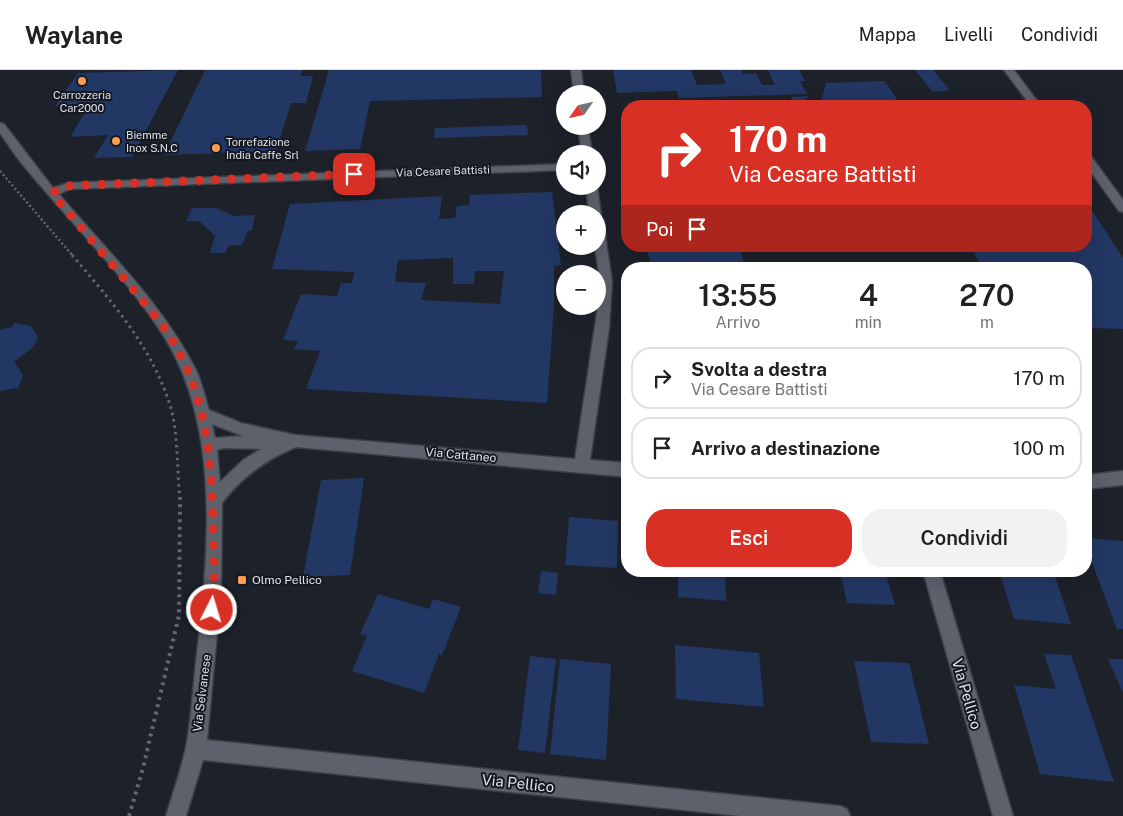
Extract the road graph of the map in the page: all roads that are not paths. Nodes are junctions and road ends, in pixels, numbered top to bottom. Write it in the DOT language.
graph roads {
  1 [pos="576,70"];
  2 [pos="1009,70"];
  3 [pos="578,85"];
  4 [pos="1032,100"];
  5 [pos="0,126"];
  6 [pos="1092,165"];
  7 [pos="556,167"];
  8 [pos="52,193"];
  9 [pos="1123,208"];
  10 [pos="602,255"];
  11 [pos="203,414"];
  12 [pos="294,440"];
  13 [pos="208,446"];
  14 [pos="582,466"];
  15 [pos="621,469"];
  16 [pos="1123,478"];
  17 [pos="1092,481"];
  18 [pos="213,503"];
  19 [pos="934,577"];
  20 [pos="195,749"];
  21 [pos="176,816"];
  22 [pos="840,816"];
  23 [pos="1003,816"];
  1 -- 3 [label="street"];
  2 -- 4 [label="street"];
  5 -- 8 [label="street, Via Selvanese"];
  6 -- 9 [label="street"];
  7 -- 8 [label="street, Via Cesare Battisti"];
  8 -- 11 [label="street, Via Selvanese"];
  10 -- 14 [label="street"];
  11 -- 12 [label="street, Via Cattaneo"];
  11 -- 13 [label="street, Via Selvanese"];
  12 -- 13 [label="street, Via Cattaneo"];
  12 -- 14 [label="street, Via Cattaneo"];
  12 -- 18 [label="street, Via Cattaneo"];
  13 -- 18 [label="street, Via Selvanese"];
  14 -- 15 [label="street, Via Cattaneo"];
  16 -- 17 [label="street"];
  18 -- 20 [label="street, Via Selvanese"];
  19 -- 23 [label="street, Via Pellico"];
  20 -- 21 [label="street, Via Selvanese"];
  20 -- 22 [label="street, Via Pellico"];
}
